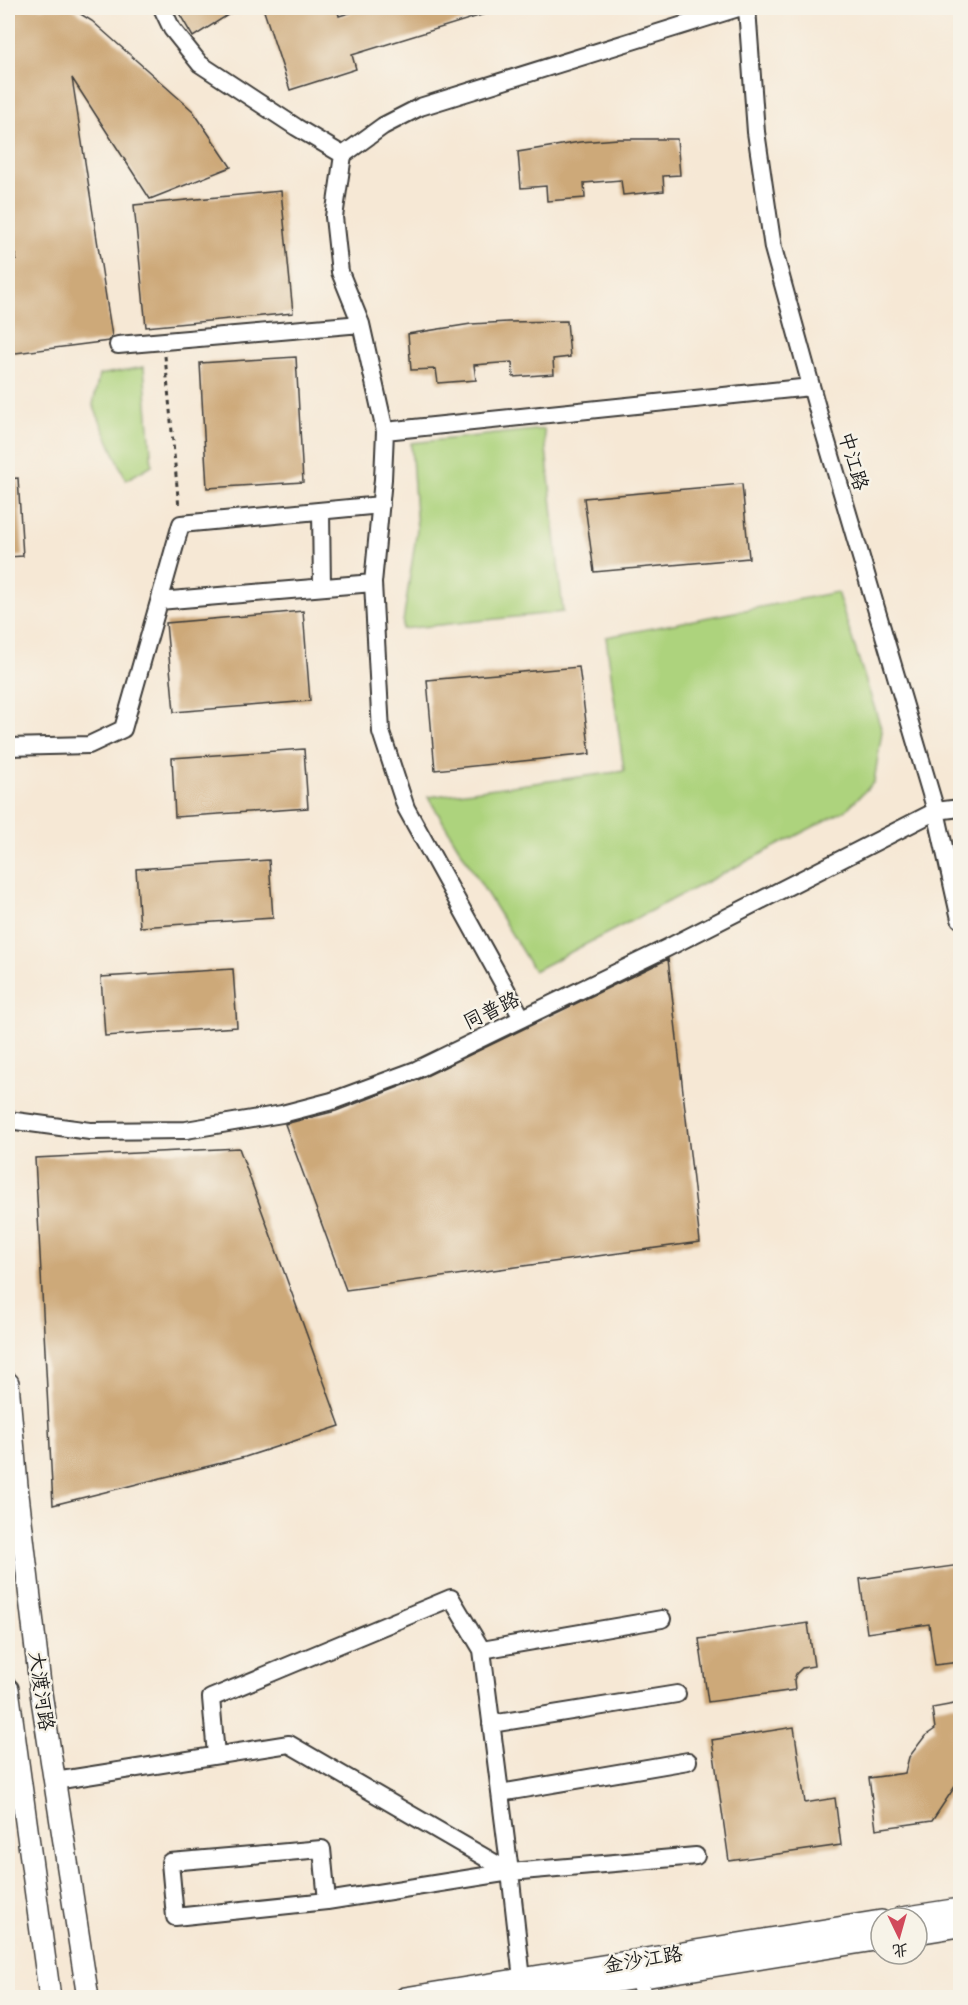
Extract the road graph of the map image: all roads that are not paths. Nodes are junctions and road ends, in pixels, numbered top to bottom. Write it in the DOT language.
graph roads {
  1 [pos="162,8"];
  2 [pos="738,8"];
  3 [pos="747,8"];
  4 [pos="343,155"];
  5 [pos="361,324"];
  6 [pos="118,345"];
  7 [pos="811,387"];
  8 [pos="385,431"];
  9 [pos="381,505"];
  10 [pos="321,511"];
  11 [pos="373,583"];
  12 [pos="322,587"];
  13 [pos="159,601"];
  14 [pos="8,747"];
  15 [pos="960,808"];
  16 [pos="936,811"];
  17 [pos="960,919"];
  18 [pos="522,1018"];
  19 [pos="8,1120"];
  20 [pos="8,1383"];
  21 [pos="662,1619"];
  22 [pos="482,1650"];
  23 [pos="8,1689"];
  24 [pos="677,1694"];
  25 [pos="491,1724"];
  26 [pos="216,1755"];
  27 [pos="688,1761"];
  28 [pos="54,1781"];
  29 [pos="500,1793"];
  30 [pos="696,1856"];
  31 [pos="510,1872"];
  32 [pos="327,1901"];
  33 [pos="960,1909"];
  34 [pos="929,1914"];
  35 [pos="869,1923"];
  36 [pos="960,1926"];
  37 [pos="929,1931"];
  38 [pos="869,1941"];
  39 [pos="638,1977"];
  40 [pos="522,1979"];
  41 [pos="50,1998"];
  42 [pos="88,1998"];
  43 [pos="405,1998"];
  44 [pos="512,1998"];
  45 [pos="644,1998"];
  1 -- 4 [label="street"];
  2 -- 4 [label="street"];
  3 -- 7 [label="street, 中江路"];
  4 -- 5 [label="street"];
  5 -- 6 [label="street"];
  5 -- 8 [label="street"];
  7 -- 8 [label="street"];
  7 -- 16 [label="street, 中江路"];
  8 -- 9 [label="street"];
  9 -- 10 [label="street"];
  9 -- 11 [label="street"];
  10 -- 12 [label="street"];
  10 -- 13 [label="street"];
  11 -- 12 [label="street"];
  11 -- 18 [label="street"];
  12 -- 13 [label="street"];
  13 -- 14 [label="street"];
  15 -- 16 [label="street, 同普路"];
  16 -- 17 [label="street, 中江路"];
  16 -- 18 [label="street, 同普路"];
  18 -- 19 [label="street, 同普路"];
  20 -- 28 [label="main road, 大渡河路"];
  21 -- 22 [label="street"];
  22 -- 25 [label="street"];
  22 -- 26 [label="street"];
  23 -- 41 [label="main road, 大渡河路"];
  24 -- 25 [label="street"];
  25 -- 29 [label="street"];
  26 -- 28 [label="street"];
  26 -- 31 [label="street"];
  27 -- 29 [label="street"];
  28 -- 42 [label="main road, 大渡河路"];
  29 -- 31 [label="street"];
  30 -- 31 [label="street"];
  31 -- 32 [label="street"];
  31 -- 40 [label="street"];
  32 -- 32 [label="street"];
  33 -- 34 [label="main road"];
  35 -- 40 [label="main road, 金沙江路"];
  36 -- 37 [label="main road"];
  38 -- 39 [label="main road, 金沙江路"];
  39 -- 44 [label="main road, 金沙江路"];
  39 -- 45 [label="street"];
  40 -- 43 [label="main road, 金沙江路"];
}
